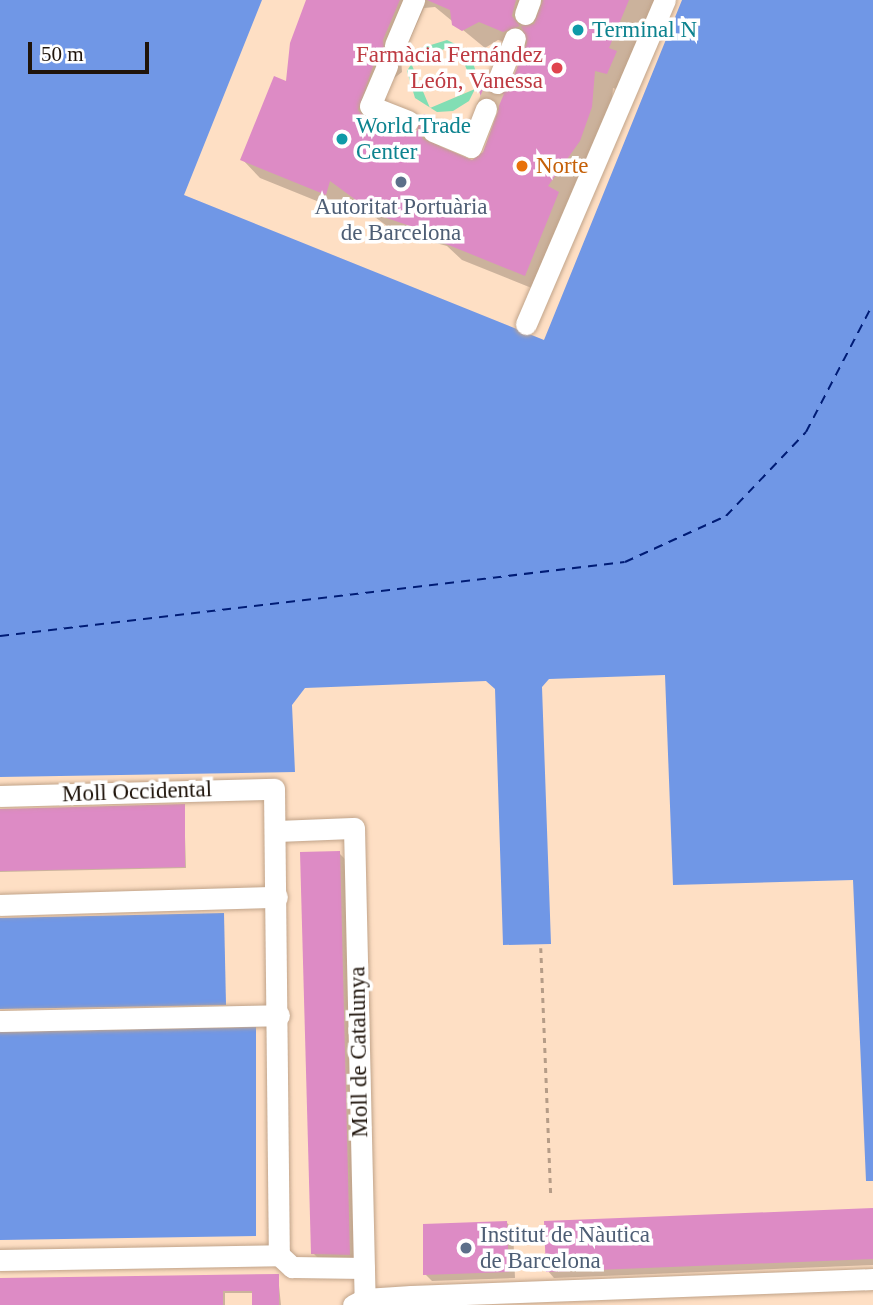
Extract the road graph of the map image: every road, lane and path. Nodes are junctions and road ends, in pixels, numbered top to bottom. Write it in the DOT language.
graph roads {
  1 [pos="414,0"];
  2 [pos="664,0"];
  3 [pos="515,38"];
  4 [pos="396,45"];
  5 [pos="387,66"];
  6 [pos="497,83"];
  7 [pos="486,109"];
  8 [pos="408,121"];
  9 [pos="433,131"];
  10 [pos="526,324"];
  11 [pos="0,796"];
  12 [pos="275,831"];
  13 [pos="276,897"];
  14 [pos="0,905"];
  15 [pos="541,948"];
  16 [pos="279,1015"];
  17 [pos="0,1021"];
  18 [pos="551,1193"];
  19 [pos="279,1255"];
  20 [pos="0,1260"];
  21 [pos="364,1272"];
  22 [pos="873,1279"];
  23 [pos="359,1302"];
  1 -- 4 [label="street"];
  2 -- 10 [label="street"];
  3 -- 6 [label="street"];
  5 -- 8 [label="street"];
  7 -- 9 [label="street"];
  11 -- 12 [label="street, Moll Occidental"];
  12 -- 13 [label="street"];
  12 -- 21 [label="street, Moll de Catalunya"];
  13 -- 14 [label="street"];
  13 -- 16 [label="street"];
  15 -- 18 [label="path"];
  16 -- 17 [label="street"];
  16 -- 19 [label="street"];
  19 -- 20 [label="street"];
  19 -- 21 [label="street"];
  21 -- 23 [label="street, Moll de Catalunya"];
  22 -- 23 [label="street"];
}
